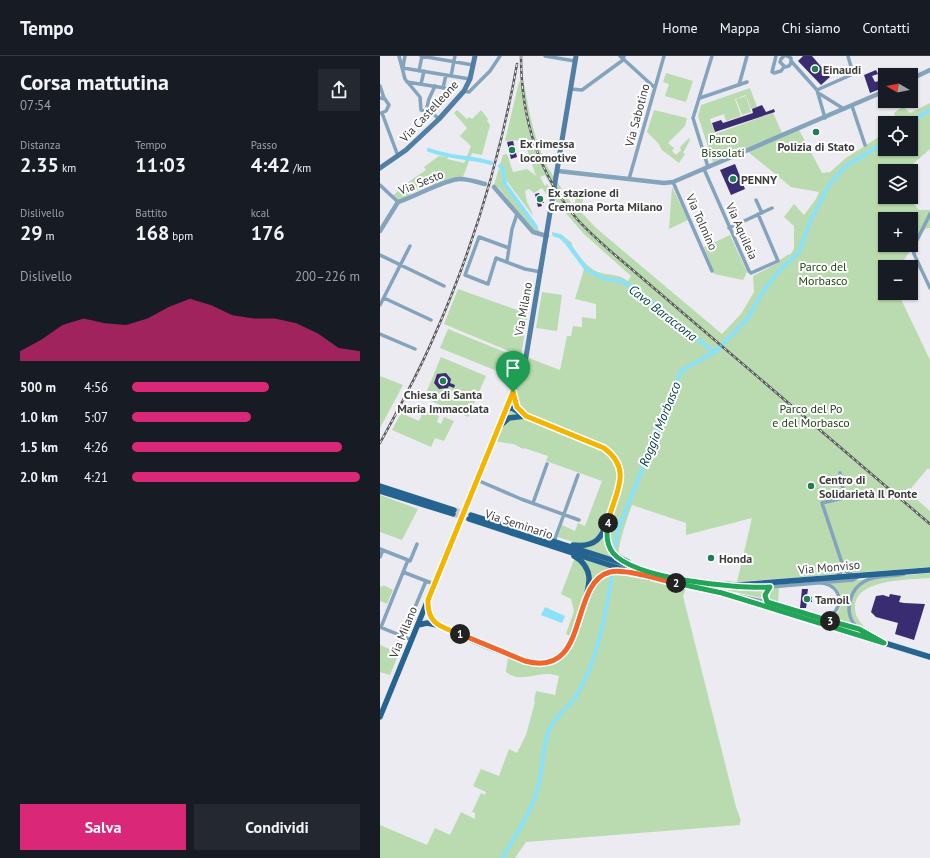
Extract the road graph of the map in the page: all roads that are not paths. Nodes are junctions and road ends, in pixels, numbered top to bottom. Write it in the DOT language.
graph roads {
  1 [pos="399,56"];
  2 [pos="405,56"];
  3 [pos="422,56"];
  4 [pos="455,56"];
  5 [pos="474,56"];
  6 [pos="500,56"];
  7 [pos="545,56"];
  8 [pos="620,56"];
  9 [pos="664,56"];
  10 [pos="712,56"];
  11 [pos="747,56"];
  12 [pos="775,56"];
  13 [pos="783,56"];
  14 [pos="848,56"];
  15 [pos="576,58"];
  16 [pos="624,58"];
  17 [pos="791,58"];
  18 [pos="454,62"];
  19 [pos="473,65"];
  20 [pos="789,66"];
  21 [pos="784,67"];
  22 [pos="403,68"];
  23 [pos="797,68"];
  24 [pos="930,70"];
  25 [pos="421,71"];
  26 [pos="773,73"];
  27 [pos="446,75"];
  28 [pos="768,75"];
  29 [pos="451,76"];
  30 [pos="918,76"];
  31 [pos="470,79"];
  32 [pos="407,82"];
  33 [pos="747,82"];
  34 [pos="421,84"];
  35 [pos="739,85"];
  36 [pos="380,86"];
  37 [pos="435,86"];
  38 [pos="654,87"];
  39 [pos="444,88"];
  40 [pos="452,89"];
  41 [pos="571,89"];
  42 [pos="464,91"];
  43 [pos="818,91"];
  44 [pos="878,94"];
  45 [pos="420,97"];
  46 [pos="382,98"];
  47 [pos="700,98"];
  48 [pos="429,99"];
  49 [pos="852,106"];
  50 [pos="844,109"];
  51 [pos="426,111"];
  52 [pos="381,113"];
  53 [pos="825,118"];
  54 [pos="439,119"];
  55 [pos="865,145"];
  56 [pos="398,156"];
  57 [pos="380,168"];
  58 [pos="706,168"];
  59 [pos="558,171"];
  60 [pos="629,179"];
  61 [pos="673,182"];
  62 [pos="486,184"];
  63 [pos="380,185"];
  64 [pos="494,187"];
  65 [pos="756,200"];
  66 [pos="398,202"];
  67 [pos="772,208"];
  68 [pos="517,214"];
  69 [pos="760,214"];
  70 [pos="930,214"];
  71 [pos="381,228"];
  72 [pos="729,228"];
  73 [pos="547,236"];
  74 [pos="410,246"];
  75 [pos="509,248"];
  76 [pos="380,255"];
  77 [pos="507,260"];
  78 [pos="400,265"];
  79 [pos="712,271"];
  80 [pos="541,272"];
  81 [pos="444,286"];
  82 [pos="930,288"];
  83 [pos="384,298"];
  84 [pos="380,304"];
  85 [pos="431,320"];
  86 [pos="380,334"];
  87 [pos="416,349"];
  88 [pos="513,392"];
  89 [pos="506,409"];
  90 [pos="519,414"];
  91 [pos="499,427"];
  92 [pos="547,464"];
  93 [pos="840,473"];
  94 [pos="578,475"];
  95 [pos="477,480"];
  96 [pos="380,486"];
  97 [pos="380,491"];
  98 [pos="533,503"];
  99 [pos="563,514"];
  100 [pos="470,517"];
  101 [pos="579,520"];
  102 [pos="608,521"];
  103 [pos="555,539"];
  104 [pos="417,544"];
  105 [pos="564,547"];
  106 [pos="381,549"];
  107 [pos="380,557"];
  108 [pos="408,560"];
  109 [pos="843,566"];
  110 [pos="640,569"];
  111 [pos="930,570"];
  112 [pos="915,571"];
  113 [pos="403,572"];
  114 [pos="858,576"];
  115 [pos="646,577"];
  116 [pos="835,578"];
  117 [pos="426,581"];
  118 [pos="822,583"];
  119 [pos="434,584"];
  120 [pos="738,586"];
  121 [pos="770,587"];
  122 [pos="732,596"];
  123 [pos="428,600"];
  124 [pos="767,602"];
  125 [pos="582,607"];
  126 [pos="421,617"];
  127 [pos="432,618"];
  128 [pos="824,619"];
  129 [pos="427,623"];
  130 [pos="418,625"];
  131 [pos="437,625"];
  132 [pos="380,627"];
  133 [pos="859,629"];
  134 [pos="403,636"];
  135 [pos="412,640"];
  136 [pos="884,643"];
  137 [pos="930,657"];
  138 [pos="380,717"];
  1 -- 22 [label="street"];
  2 -- 22 [label="street"];
  3 -- 18 [label="street"];
  3 -- 25 [label="street"];
  4 -- 18 [label="street"];
  5 -- 19 [label="main road, Via Castelleone"];
  6 -- 42 [label="street"];
  7 -- 15 [label="street"];
  8 -- 16 [label="street"];
  9 -- 38 [label="street, Via Sabotino"];
  10 -- 47 [label="street, Via Aquileia"];
  11 -- 35 [label="street"];
  12 -- 26 [label="street"];
  13 -- 21 [label="street"];
  14 -- 43 [label="street"];
  15 -- 41 [label="main road, Via Milano"];
  16 -- 38 [label="street"];
  16 -- 41 [label="street"];
  17 -- 20 [label="street"];
  17 -- 23 [label="street"];
  18 -- 19 [label="street"];
  18 -- 29 [label="street"];
  19 -- 31 [label="main road, Via Castelleone"];
  20 -- 21 [label="street"];
  20 -- 23 [label="street"];
  21 -- 26 [label="street"];
  22 -- 25 [label="street"];
  22 -- 32 [label="street"];
  23 -- 43 [label="street"];
  24 -- 30 [label="street"];
  25 -- 27 [label="street"];
  25 -- 34 [label="street"];
  26 -- 28 [label="street"];
  27 -- 29 [label="street"];
  27 -- 39 [label="street"];
  29 -- 31 [label="street"];
  31 -- 42 [label="main road, Via Castelleone"];
  32 -- 34 [label="street"];
  32 -- 45 [label="street"];
  33 -- 35 [label="street"];
  34 -- 37 [label="street"];
  35 -- 47 [label="street"];
  36 -- 46 [label="street"];
  37 -- 39 [label="street"];
  37 -- 48 [label="street"];
  38 -- 60 [label="street, Via Sabotino"];
  39 -- 40 [label="street"];
  41 -- 59 [label="main road, Via Milano"];
  42 -- 54 [label="main road, Via Castelleone"];
  43 -- 50 [label="street"];
  43 -- 53 [label="street"];
  44 -- 49 [label="street"];
  45 -- 48 [label="street"];
  45 -- 51 [label="street"];
  46 -- 52 [label="street"];
  47 -- 58 [label="street, Via Aquileia"];
  48 -- 51 [label="street"];
  49 -- 50 [label="street"];
  49 -- 55 [label="street"];
  50 -- 53 [label="street"];
  51 -- 54 [label="street"];
  52 -- 56 [label="street"];
  53 -- 58 [label="street"];
  54 -- 56 [label="main road, Via Castelleone"];
  56 -- 57 [label="main road, Via Castelleone"];
  58 -- 61 [label="street"];
  58 -- 72 [label="street, Via Aquileia"];
  59 -- 60 [label="street"];
  59 -- 73 [label="main road, Via Milano"];
  60 -- 61 [label="street"];
  61 -- 79 [label="street, Via Tolmino"];
  62 -- 66 [label="street, Via Sesto"];
  63 -- 66 [label="street"];
  64 -- 68 [label="street"];
  65 -- 69 [label="street"];
  66 -- 71 [label="street, Via Sesto"];
  67 -- 69 [label="street"];
  68 -- 73 [label="street"];
  68 -- 75 [label="street"];
  69 -- 72 [label="street"];
  69 -- 72 [label="street, Via Aquileia"];
  70 -- 82 [label="street"];
  73 -- 80 [label="main road, Via Milano"];
  74 -- 78 [label="street"];
  75 -- 77 [label="street"];
  75 -- 77 [label="street"];
  76 -- 78 [label="street"];
  77 -- 80 [label="street"];
  78 -- 81 [label="street"];
  78 -- 83 [label="street"];
  80 -- 88 [label="main road, Via Milano"];
  83 -- 84 [label="street"];
  83 -- 85 [label="street"];
  86 -- 87 [label="street"];
  88 -- 89 [label="main road, Via Milano"];
  88 -- 90 [label="main road"];
  89 -- 90 [label="main road"];
  89 -- 91 [label="main road, Via Milano"];
  90 -- 91 [label="main road"];
  90 -- 102 [label="main road"];
  91 -- 95 [label="main road, Via Milano"];
  92 -- 98 [label="street"];
  93 -- 109 [label="street"];
  94 -- 99 [label="street"];
  95 -- 98 [label="street"];
  95 -- 119 [label="main road, Via Milano"];
  96 -- 97 [label="main road"];
  98 -- 99 [label="street"];
  99 -- 101 [label="street"];
  99 -- 103 [label="street"];
  100 -- 105 [label="main road, Via Seminario"];
  102 -- 105 [label="main road"];
  102 -- 110 [label="main road"];
  104 -- 108 [label="street"];
  105 -- 110 [label="main road"];
  105 -- 115 [label="main road"];
  105 -- 125 [label="main road"];
  106 -- 107 [label="street"];
  106 -- 108 [label="street"];
  108 -- 113 [label="street"];
  109 -- 114 [label="street"];
  109 -- 116 [label="street"];
  110 -- 120 [label="main road, Via Monviso"];
  111 -- 112 [label="main road, Via Monviso"];
  112 -- 114 [label="main road, Via Monviso"];
  112 -- 133 [label="street"];
  113 -- 117 [label="street"];
  113 -- 132 [label="street"];
  114 -- 116 [label="main road, Via Monviso"];
  114 -- 118 [label="street"];
  115 -- 122 [label="main road"];
  115 -- 125 [label="main road"];
  116 -- 120 [label="main road, Via Monviso"];
  117 -- 119 [label="street"];
  117 -- 134 [label="street"];
  118 -- 121 [label="street"];
  118 -- 128 [label="street"];
  119 -- 123 [label="main road, Via Milano"];
  120 -- 121 [label="street"];
  121 -- 124 [label="street"];
  122 -- 124 [label="street"];
  122 -- 136 [label="main road"];
  123 -- 126 [label="main road, Via Milano"];
  123 -- 127 [label="main road"];
  124 -- 128 [label="street"];
  125 -- 131 [label="main road"];
  126 -- 127 [label="main road"];
  126 -- 129 [label="main road"];
  126 -- 130 [label="main road, Via Milano"];
  127 -- 131 [label="main road"];
  128 -- 133 [label="street"];
  129 -- 130 [label="main road"];
  129 -- 131 [label="main road"];
  130 -- 135 [label="main road, Via Milano"];
  132 -- 134 [label="street"];
  133 -- 136 [label="street"];
  134 -- 135 [label="street"];
  135 -- 138 [label="main road, Via Milano"];
  136 -- 137 [label="main road"];
}
